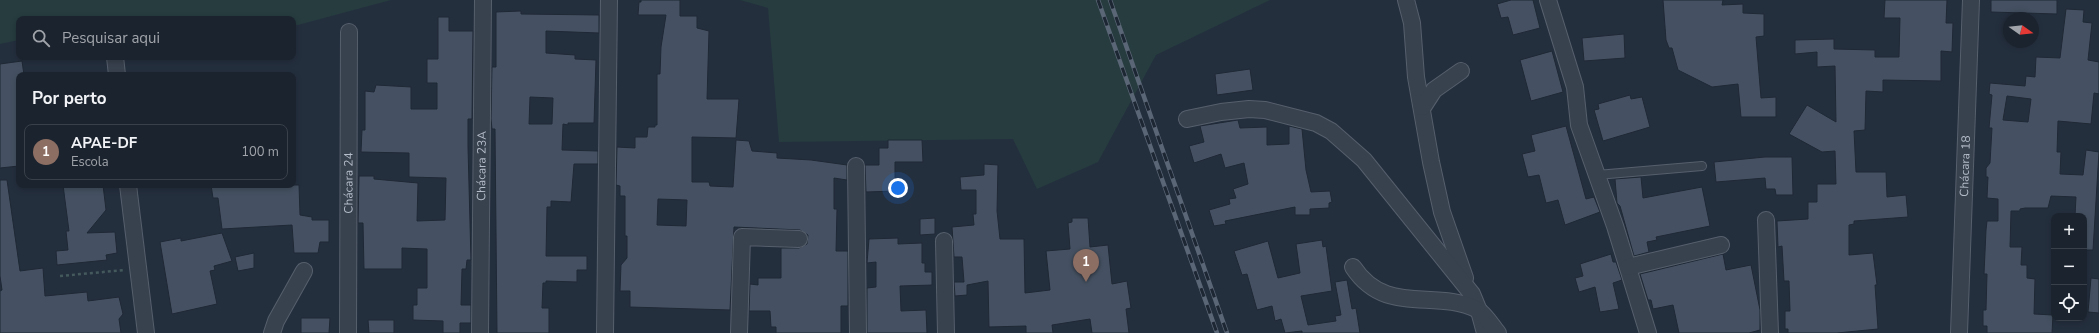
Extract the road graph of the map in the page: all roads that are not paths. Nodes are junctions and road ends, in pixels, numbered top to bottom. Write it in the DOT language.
graph roads {
  1 [pos="482,0"];
  2 [pos="608,0"];
  3 [pos="1406,0"];
  4 [pos="1548,0"];
  5 [pos="1971,0"];
  6 [pos="349,32"];
  7 [pos="115,60"];
  8 [pos="1461,71"];
  9 [pos="116,72"];
  10 [pos="1423,107"];
  11 [pos="1187,119"];
  12 [pos="856,166"];
  13 [pos="1702,166"];
  14 [pos="1597,175"];
  15 [pos="128,188"];
  16 [pos="1766,220"];
  17 [pos="798,240"];
  18 [pos="944,241"];
  19 [pos="1721,245"];
  20 [pos="1353,267"];
  21 [pos="1628,267"];
  22 [pos="304,271"];
  23 [pos="1472,294"];
  24 [pos="1479,311"];
  25 [pos="146,333"];
  26 [pos="272,333"];
  27 [pos="348,333"];
  28 [pos="480,333"];
  29 [pos="604,333"];
  30 [pos="739,333"];
  31 [pos="858,333"];
  32 [pos="946,333"];
  33 [pos="1485,333"];
  34 [pos="1498,333"];
  35 [pos="1648,333"];
  36 [pos="1770,333"];
  37 [pos="1959,333"];
  1 -- 28 [label="street, Chácara 23A"];
  2 -- 29 [label="street"];
  3 -- 10 [label="street"];
  4 -- 14 [label="street"];
  5 -- 37 [label="street, Chácara 18"];
  6 -- 27 [label="street, Chácara 24"];
  7 -- 9 [label="street"];
  8 -- 10 [label="street"];
  10 -- 23 [label="street"];
  11 -- 23 [label="street"];
  12 -- 31 [label="street"];
  13 -- 14 [label="lane"];
  14 -- 21 [label="street"];
  15 -- 25 [label="street"];
  16 -- 36 [label="street"];
  17 -- 30 [label="street"];
  18 -- 32 [label="street"];
  19 -- 21 [label="street"];
  20 -- 24 [label="street"];
  21 -- 35 [label="street"];
  22 -- 26 [label="street"];
  23 -- 24 [label="street"];
  24 -- 33 [label="street"];
  24 -- 34 [label="street"];
}
